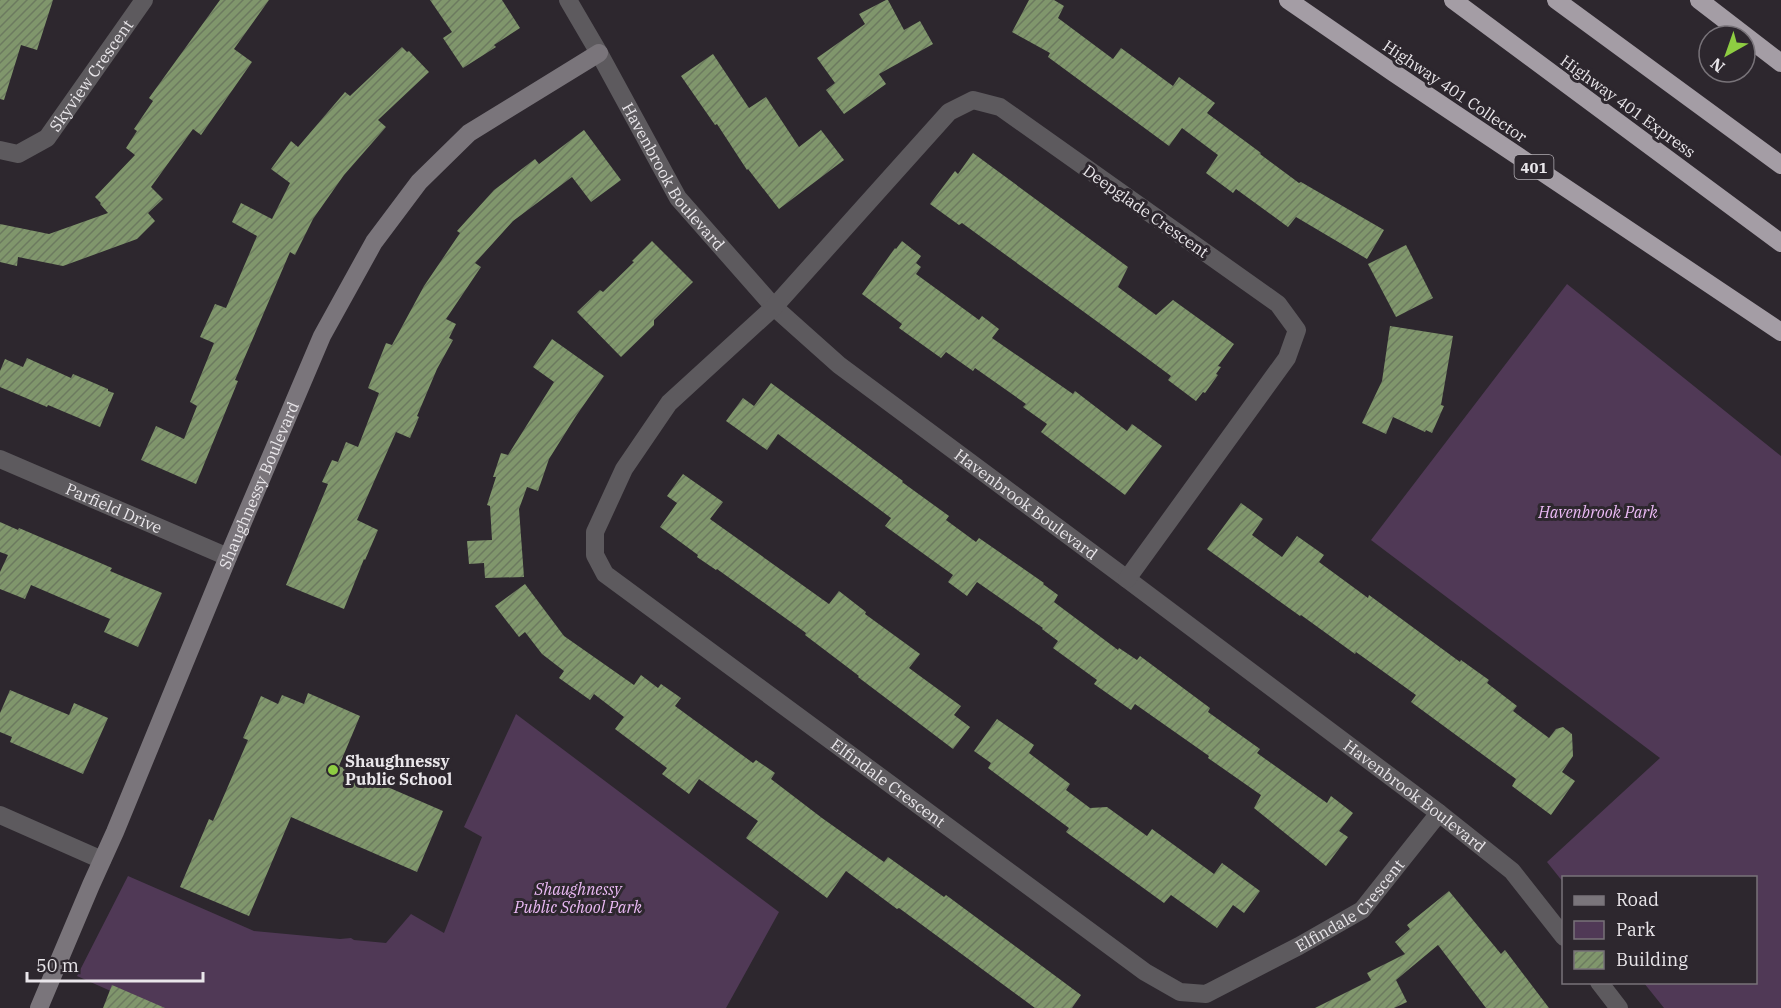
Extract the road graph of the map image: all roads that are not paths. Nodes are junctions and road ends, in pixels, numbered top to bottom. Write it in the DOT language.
graph roads {
  1 [pos="144,0"];
  2 [pos="568,0"];
  3 [pos="1288,0"];
  4 [pos="1453,0"];
  5 [pos="1556,0"];
  6 [pos="1564,0"];
  7 [pos="1698,0"];
  8 [pos="599,53"];
  9 [pos="1781,63"];
  10 [pos="1653,71"];
  11 [pos="0,150"];
  12 [pos="1781,165"];
  13 [pos="1781,243"];
  14 [pos="774,307"];
  15 [pos="1781,332"];
  16 [pos="0,459"];
  17 [pos="228,557"];
  18 [pos="1127,579"];
  19 [pos="1439,813"];
  20 [pos="0,815"];
  21 [pos="102,860"];
  22 [pos="1562,936"];
  23 [pos="1601,984"];
  24 [pos="39,1008"];
  25 [pos="1619,1008"];
  1 -- 11 [label="street, Skyview Crescent"];
  2 -- 8 [label="street, Havenbrook Boulevard"];
  3 -- 15 [label="highway, Highway 401 Collector / 401"];
  4 -- 13 [label="highway, Highway 401 Express"];
  5 -- 10 [label="highway"];
  6 -- 10 [label="highway"];
  7 -- 9 [label="highway"];
  8 -- 14 [label="street, Havenbrook Boulevard"];
  8 -- 17 [label="street, Shaughnessy Boulevard"];
  10 -- 12 [label="highway"];
  14 -- 18 [label="street, Havenbrook Boulevard"];
  14 -- 18 [label="street, Deepglade Crescent"];
  14 -- 19 [label="street, Elfindale Crescent"];
  16 -- 17 [label="street, Parfield Drive"];
  17 -- 21 [label="street, Shaughnessy Boulevard"];
  18 -- 19 [label="street, Havenbrook Boulevard"];
  19 -- 22 [label="street, Havenbrook Boulevard"];
  20 -- 21 [label="street"];
  21 -- 24 [label="street, Shaughnessy Boulevard"];
  23 -- 25 [label="street"];
}
